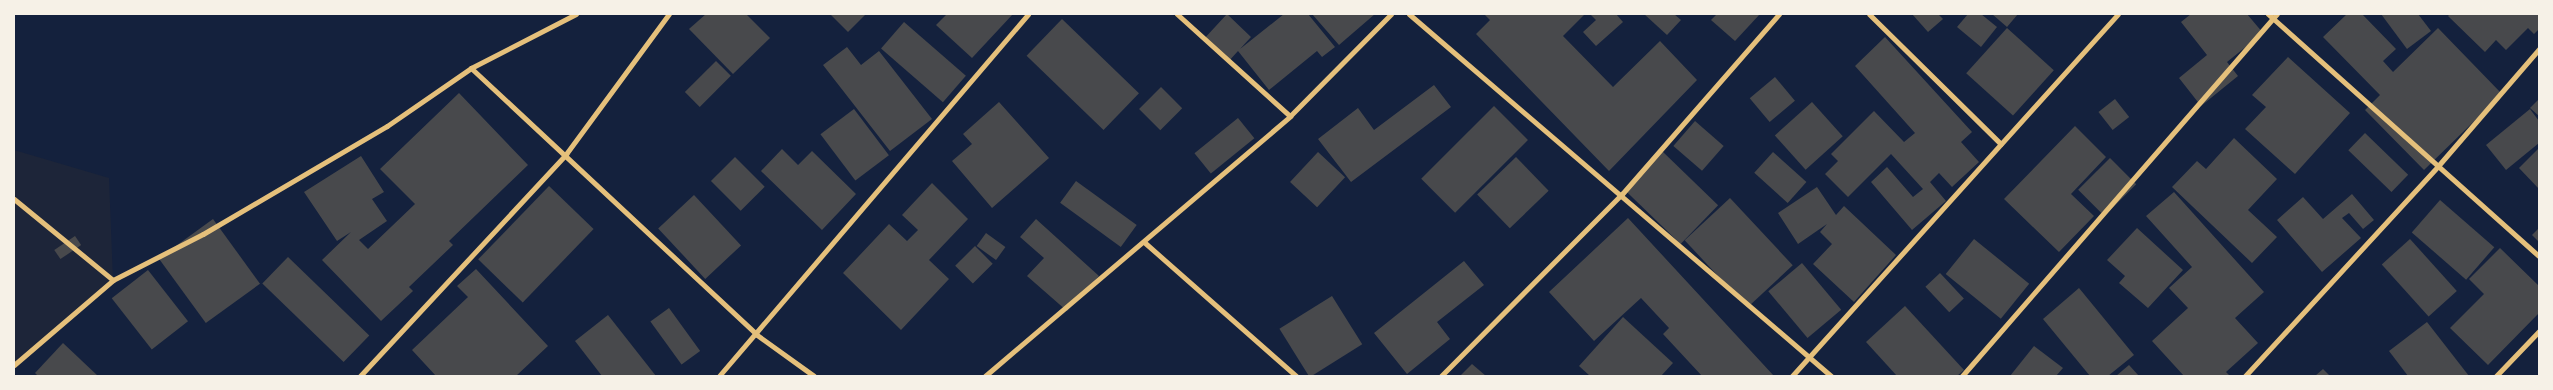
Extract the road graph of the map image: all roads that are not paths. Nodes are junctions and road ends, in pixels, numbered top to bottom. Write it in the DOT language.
graph roads {
  1 [pos="576,14"];
  2 [pos="669,14"];
  3 [pos="1028,14"];
  4 [pos="1177,14"];
  5 [pos="1391,14"];
  6 [pos="1409,14"];
  7 [pos="1779,14"];
  8 [pos="1869,14"];
  9 [pos="2118,14"];
  10 [pos="2268,14"];
  11 [pos="2275,16"];
  12 [pos="2539,49"];
  13 [pos="471,68"];
  14 [pos="1290,116"];
  15 [pos="2000,144"];
  16 [pos="566,154"];
  17 [pos="2438,166"];
  18 [pos="1622,194"];
  19 [pos="14,199"];
  20 [pos="1144,242"];
  21 [pos="2539,256"];
  22 [pos="112,280"];
  23 [pos="2539,331"];
  24 [pos="757,335"];
  25 [pos="1810,358"];
  26 [pos="14,365"];
  27 [pos="360,376"];
  28 [pos="719,376"];
  29 [pos="814,376"];
  30 [pos="985,376"];
  31 [pos="1296,376"];
  32 [pos="1441,376"];
  33 [pos="1792,376"];
  34 [pos="1830,376"];
  35 [pos="1962,376"];
  36 [pos="2245,376"];
  37 [pos="2496,376"];
  1 -- 13 [label="street"];
  2 -- 16 [label="street"];
  3 -- 24 [label="street"];
  4 -- 14 [label="street"];
  5 -- 14 [label="street"];
  6 -- 18 [label="street"];
  7 -- 18 [label="street"];
  8 -- 15 [label="street"];
  9 -- 15 [label="street"];
  10 -- 11 [label="street"];
  11 -- 17 [label="street"];
  11 -- 35 [label="street"];
  12 -- 17 [label="street"];
  13 -- 16 [label="street"];
  13 -- 22 [label="street"];
  14 -- 20 [label="street"];
  15 -- 25 [label="street"];
  16 -- 24 [label="street"];
  16 -- 27 [label="street"];
  17 -- 21 [label="street"];
  17 -- 36 [label="street"];
  18 -- 25 [label="street"];
  18 -- 32 [label="street"];
  19 -- 22 [label="street"];
  20 -- 30 [label="street"];
  20 -- 31 [label="street"];
  22 -- 26 [label="street"];
  23 -- 37 [label="street"];
  24 -- 28 [label="street"];
  24 -- 29 [label="street"];
  25 -- 33 [label="street"];
  25 -- 34 [label="street"];
}
